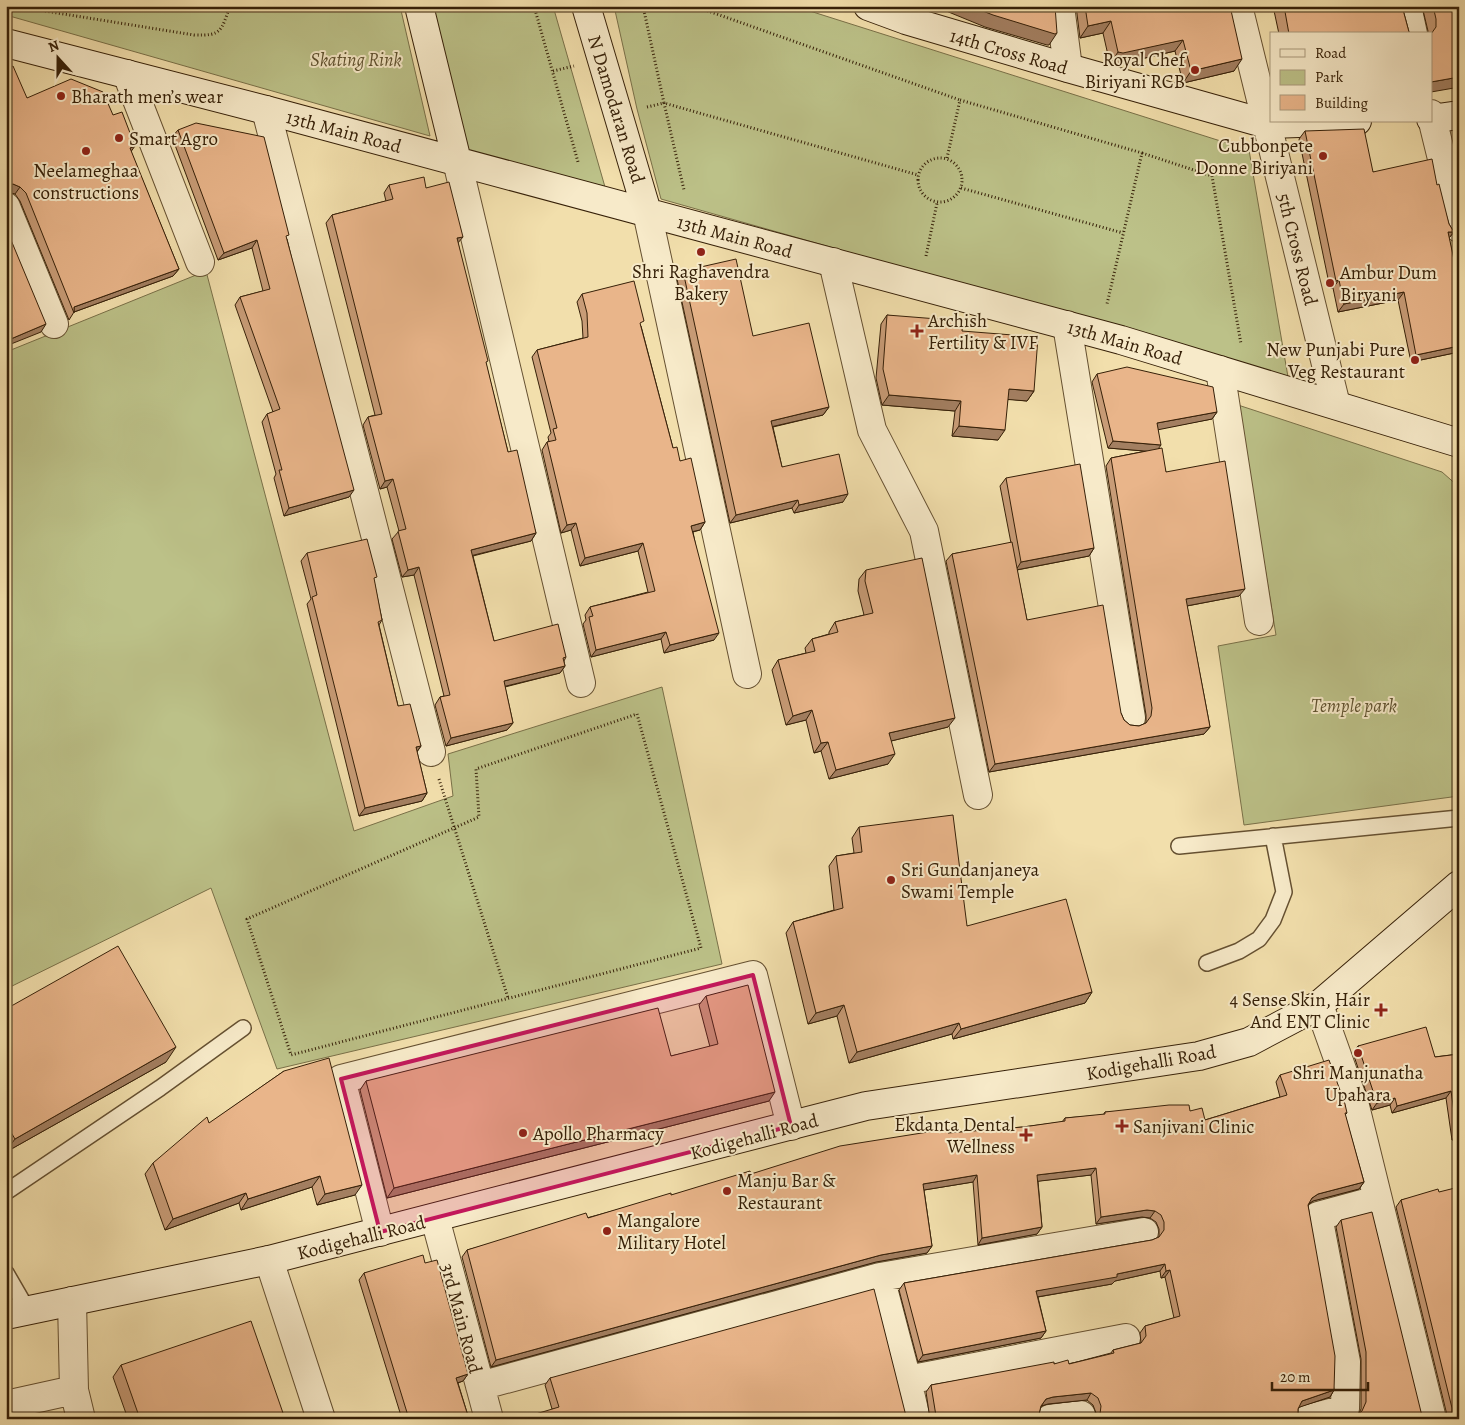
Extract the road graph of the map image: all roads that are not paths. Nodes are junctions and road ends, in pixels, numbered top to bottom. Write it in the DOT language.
graph roads {
  1 [pos="419,6"];
  2 [pos="586,6"];
  3 [pos="868,6"];
  4 [pos="1060,6"];
  5 [pos="1238,6"];
  6 [pos="1407,6"];
  7 [pos="906,13"];
  8 [pos="1413,32"];
  9 [pos="6,42"];
  10 [pos="1068,68"];
  11 [pos="127,74"];
  12 [pos="266,110"];
  13 [pos="1459,115"];
  14 [pos="1432,117"];
  15 [pos="1327,122"];
  16 [pos="1267,124"];
  17 [pos="457,162"];
  18 [pos="6,207"];
  19 [pos="648,212"];
  20 [pos="1459,228"];
  21 [pos="200,262"];
  22 [pos="833,262"];
  23 [pos="54,324"];
  24 [pos="1067,325"];
  25 [pos="1220,370"];
  26 [pos="1336,405"];
  27 [pos="1459,443"];
  28 [pos="1259,621"];
  29 [pos="747,674"];
  30 [pos="581,683"];
  31 [pos="1131,718"];
  32 [pos="431,752"];
  33 [pos="978,795"];
  34 [pos="1459,818"];
  35 [pos="1273,836"];
  36 [pos="1179,846"];
  37 [pos="1459,884"];
  38 [pos="1207,963"];
  39 [pos="1319,1005"];
  40 [pos="243,1028"];
  41 [pos="791,1126"];
  42 [pos="6,1192"];
  43 [pos="1377,1200"];
  44 [pos="434,1218"];
  45 [pos="380,1232"];
  46 [pos="1144,1232"];
  47 [pos="269,1260"];
  48 [pos="6,1273"];
  49 [pos="880,1277"];
  50 [pos="72,1301"];
  51 [pos="17,1313"];
  52 [pos="1126,1338"];
  53 [pos="907,1380"];
  54 [pos="480,1386"];
  55 [pos="74,1390"];
  56 [pos="6,1404"];
  57 [pos="1081,1415"];
  58 [pos="81,1419"];
  59 [pos="321,1419"];
  60 [pos="489,1419"];
  61 [pos="916,1419"];
  62 [pos="1050,1419"];
  63 [pos="1308,1419"];
  64 [pos="1432,1419"];
  1 -- 17 [label="street"];
  2 -- 19 [label="street, N Damodaran Road"];
  3 -- 7 [label="street, 14th Cross Road"];
  4 -- 10 [label="street"];
  5 -- 16 [label="street, 5th Cross Road"];
  6 -- 8 [label="street"];
  7 -- 10 [label="street, 14th Cross Road"];
  9 -- 11 [label="street, 13th Main Road"];
  10 -- 16 [label="street, 14th Cross Road"];
  11 -- 12 [label="street, 13th Main Road"];
  11 -- 21 [label="street"];
  12 -- 17 [label="street, 13th Main Road"];
  12 -- 32 [label="street"];
  13 -- 14 [label="street"];
  14 -- 20 [label="street"];
  15 -- 16 [label="street, 14th Cross Road"];
  16 -- 26 [label="street, 5th Cross Road"];
  17 -- 19 [label="street, 13th Main Road"];
  17 -- 30 [label="street"];
  18 -- 23 [label="street"];
  19 -- 22 [label="street, 13th Main Road"];
  19 -- 29 [label="street, N Damodaran Road"];
  22 -- 24 [label="street, 13th Main Road"];
  22 -- 33 [label="street"];
  24 -- 25 [label="street, 13th Main Road"];
  24 -- 31 [label="street"];
  25 -- 26 [label="street, 13th Main Road"];
  25 -- 28 [label="street"];
  26 -- 27 [label="street, 13th Main Road"];
  34 -- 35 [label="lane"];
  35 -- 36 [label="lane"];
  35 -- 38 [label="lane"];
  37 -- 39 [label="street, Kodigehalli Road"];
  39 -- 41 [label="street, Kodigehalli Road"];
  39 -- 43 [label="street"];
  40 -- 42 [label="lane"];
  41 -- 44 [label="street, Kodigehalli Road"];
  41 -- 45 [label="street"];
  43 -- 63 [label="street"];
  43 -- 64 [label="street"];
  44 -- 45 [label="street, Kodigehalli Road"];
  44 -- 54 [label="street, 3rd Main Road"];
  45 -- 47 [label="street, Kodigehalli Road"];
  46 -- 49 [label="street"];
  47 -- 50 [label="street, Kodigehalli Road"];
  47 -- 59 [label="street"];
  48 -- 51 [label="lane"];
  49 -- 53 [label="street"];
  49 -- 54 [label="street"];
  50 -- 51 [label="street, Kodigehalli Road"];
  50 -- 55 [label="street"];
  52 -- 53 [label="street"];
  53 -- 61 [label="street"];
  54 -- 60 [label="street, 3rd Main Road"];
  55 -- 56 [label="street"];
  55 -- 58 [label="street"];
  57 -- 62 [label="street"];
}
